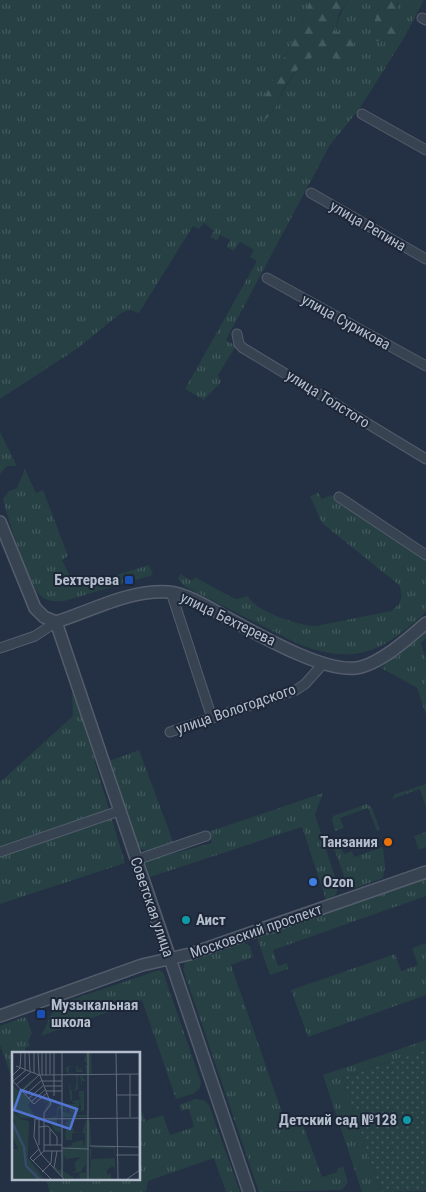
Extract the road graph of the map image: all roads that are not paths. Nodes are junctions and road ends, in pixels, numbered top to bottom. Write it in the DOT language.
graph roads {
  1 [pos="362,114"];
  2 [pos="426,150"];
  3 [pos="311,193"];
  4 [pos="426,259"];
  5 [pos="267,278"];
  6 [pos="237,334"];
  7 [pos="426,366"];
  8 [pos="426,459"];
  9 [pos="339,497"];
  10 [pos="0,523"];
  11 [pos="426,555"];
  12 [pos="171,592"];
  13 [pos="56,622"];
  14 [pos="424,625"];
  15 [pos="0,648"];
  16 [pos="323,664"];
  17 [pos="212,718"];
  18 [pos="170,732"];
  19 [pos="119,810"];
  20 [pos="206,836"];
  21 [pos="0,852"];
  22 [pos="136,860"];
  23 [pos="426,872"];
  24 [pos="169,959"];
  25 [pos="0,1016"];
  26 [pos="249,1192"];
  1 -- 2 [label="street"];
  3 -- 4 [label="street, улица Репина"];
  5 -- 7 [label="street, улица Сурикова"];
  6 -- 8 [label="street, улица Толстого"];
  9 -- 11 [label="street"];
  10 -- 13 [label="street"];
  12 -- 13 [label="street, улица Бехтерева"];
  12 -- 16 [label="street, улица Бехтерева"];
  12 -- 17 [label="street"];
  13 -- 15 [label="street, улица Бехтерева"];
  13 -- 19 [label="street, Советская улица"];
  14 -- 16 [label="street, улица Бехтерева"];
  16 -- 17 [label="street, улица Вологодского"];
  17 -- 18 [label="street, улица Вологодского"];
  19 -- 21 [label="street"];
  19 -- 22 [label="street, Советская улица"];
  20 -- 22 [label="street"];
  22 -- 24 [label="street, Советская улица"];
  23 -- 24 [label="street, Московский проспект"];
  24 -- 25 [label="street, Московский проспект"];
  24 -- 26 [label="street, Советская улица"];
}
